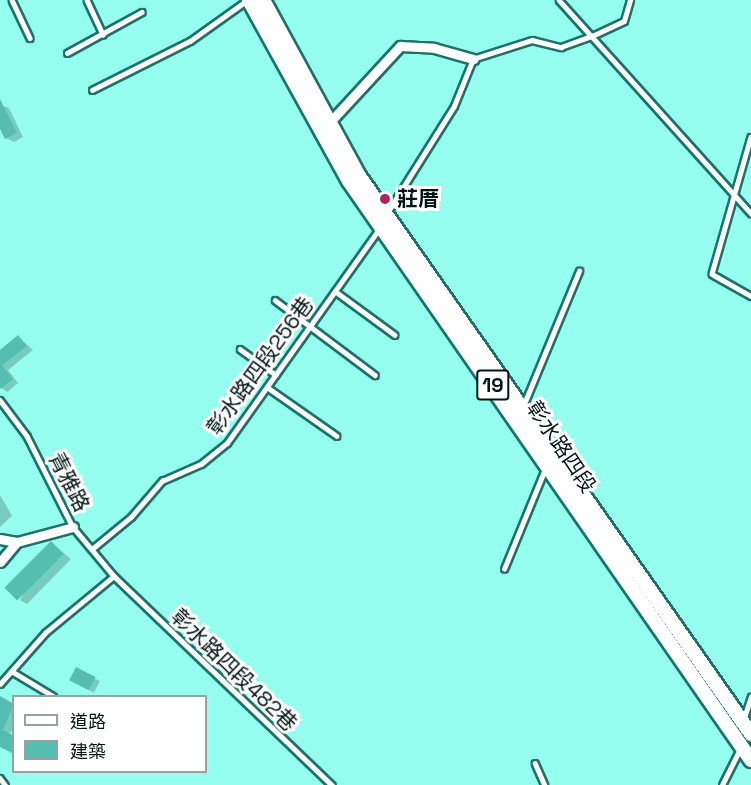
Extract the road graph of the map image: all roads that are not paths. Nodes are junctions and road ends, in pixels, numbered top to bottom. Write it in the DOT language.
graph roads {
  1 [pos="12,0"];
  2 [pos="87,0"];
  3 [pos="249,0"];
  4 [pos="263,0"];
  5 [pos="559,0"];
  6 [pos="630,0"];
  7 [pos="142,12"];
  8 [pos="103,34"];
  9 [pos="592,36"];
  10 [pos="30,38"];
  11 [pos="67,53"];
  12 [pos="473,59"];
  13 [pos="92,90"];
  14 [pos="329,123"];
  15 [pos="751,137"];
  16 [pos="732,192"];
  17 [pos="751,213"];
  18 [pos="383,221"];
  19 [pos="579,271"];
  20 [pos="335,291"];
  21 [pos="751,296"];
  22 [pos="275,300"];
  23 [pos="311,324"];
  24 [pos="395,334"];
  25 [pos="240,349"];
  26 [pos="276,375"];
  27 [pos="375,375"];
  28 [pos="267,387"];
  29 [pos="0,400"];
  30 [pos="523,406"];
  31 [pos="532,430"];
  32 [pos="336,436"];
  33 [pos="548,464"];
  34 [pos="73,527"];
  35 [pos="0,539"];
  36 [pos="17,542"];
  37 [pos="92,549"];
  38 [pos="0,562"];
  39 [pos="504,569"];
  40 [pos="114,576"];
  41 [pos="13,672"];
  42 [pos="0,684"];
  43 [pos="51,695"];
  44 [pos="751,697"];
  45 [pos="743,722"];
  46 [pos="751,734"];
  47 [pos="746,747"];
  48 [pos="751,760"];
  49 [pos="535,763"];
  50 [pos="0,778"];
  51 [pos="5,785"];
  52 [pos="332,785"];
  53 [pos="545,785"];
  54 [pos="723,785"];
  1 -- 10 [label="lane"];
  2 -- 8 [label="lane"];
  3 -- 13 [label="lane"];
  3 -- 18 [label="main road, 彰水路四段 / 19"];
  4 -- 14 [label="main road, 彰水路四段 / 19"];
  5 -- 9 [label="lane"];
  6 -- 9 [label="lane"];
  7 -- 8 [label="lane"];
  8 -- 11 [label="lane"];
  9 -- 12 [label="lane"];
  9 -- 16 [label="lane"];
  12 -- 14 [label="street"];
  12 -- 18 [label="lane, 彰水路四段256巷"];
  14 -- 18 [label="main road, 彰水路四段 / 19"];
  15 -- 16 [label="lane"];
  16 -- 17 [label="lane"];
  16 -- 21 [label="lane"];
  18 -- 20 [label="lane, 彰水路四段256巷"];
  18 -- 30 [label="main road, 彰水路四段 / 19"];
  18 -- 31 [label="main road, 彰水路四段 / 19"];
  19 -- 30 [label="lane"];
  20 -- 23 [label="lane, 彰水路四段256巷"];
  20 -- 24 [label="lane"];
  22 -- 23 [label="lane"];
  23 -- 26 [label="lane, 彰水路四段256巷"];
  23 -- 27 [label="lane"];
  25 -- 26 [label="lane"];
  26 -- 28 [label="lane, 彰水路四段256巷"];
  28 -- 32 [label="lane"];
  28 -- 37 [label="lane, 彰水路四段256巷"];
  29 -- 34 [label="lane, 青雅路"];
  30 -- 31 [label="main road, 彰水路四段 / 19"];
  31 -- 33 [label="main road, 彰水路四段 / 19"];
  31 -- 45 [label="main road, 彰水路四段 / 19"];
  33 -- 39 [label="lane"];
  33 -- 47 [label="main road, 彰水路四段 / 19"];
  34 -- 36 [label="street"];
  34 -- 37 [label="lane, 青雅路"];
  35 -- 36 [label="street"];
  36 -- 38 [label="street"];
  37 -- 40 [label="lane, 青雅路"];
  40 -- 41 [label="lane"];
  40 -- 52 [label="lane, 彰水路四段482巷"];
  41 -- 42 [label="lane"];
  41 -- 43 [label="lane"];
  44 -- 45 [label="lane"];
  45 -- 46 [label="main road, 彰水路四段 / 19"];
  45 -- 47 [label="lane"];
  47 -- 48 [label="main road, 彰水路四段 / 19"];
  47 -- 54 [label="lane"];
  49 -- 53 [label="lane"];
  50 -- 51 [label="lane"];
}
